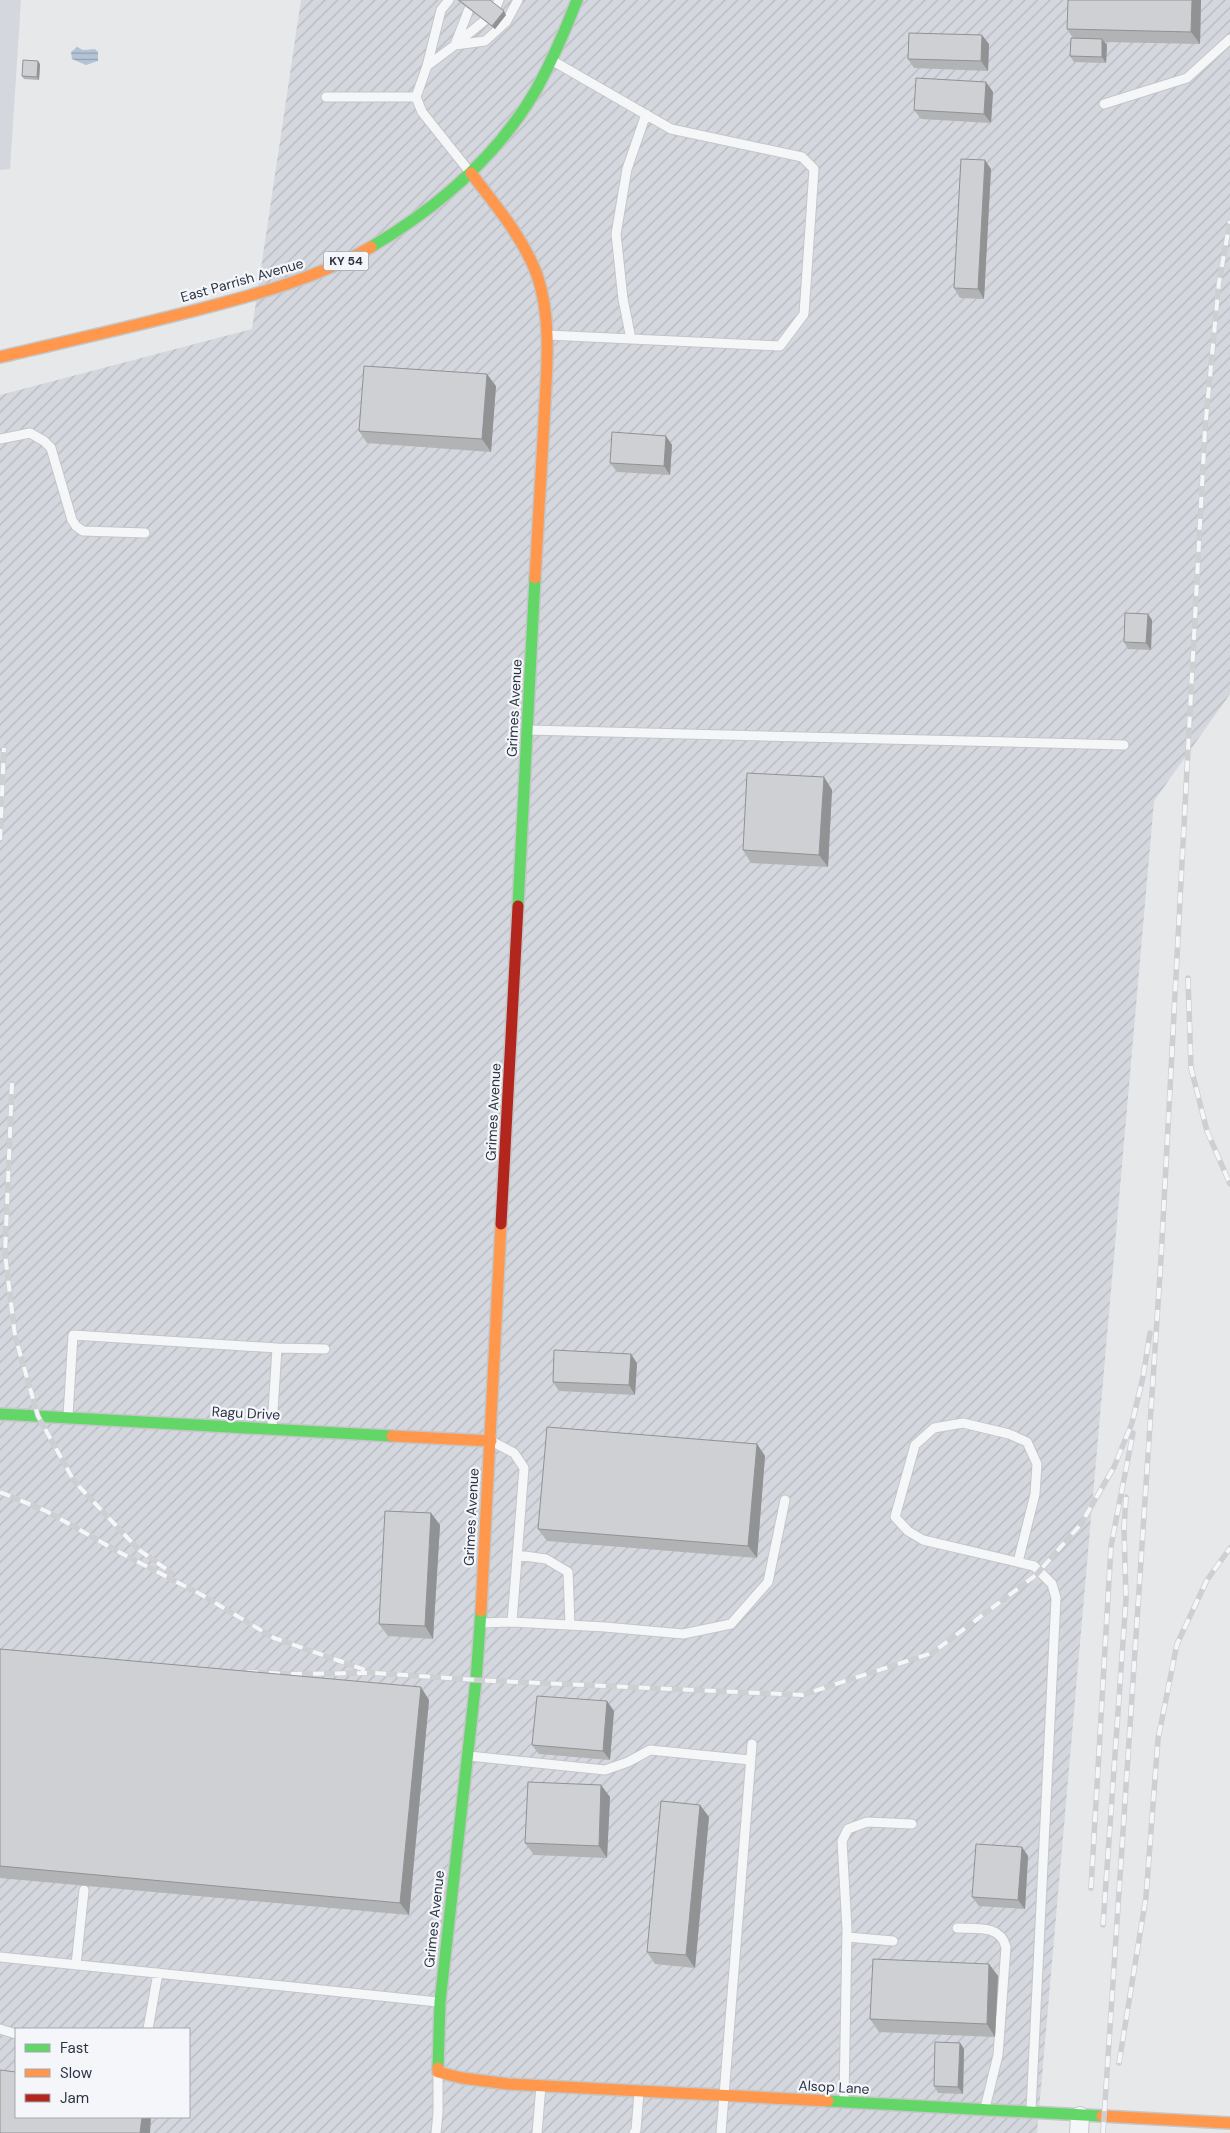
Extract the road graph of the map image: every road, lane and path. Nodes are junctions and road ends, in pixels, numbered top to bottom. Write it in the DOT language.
graph roads {
  1 [pos="449,0"];
  2 [pos="518,0"];
  3 [pos="577,0"];
  4 [pos="469,9"];
  5 [pos="484,21"];
  6 [pos="1230,39"];
  7 [pos="455,45"];
  8 [pos="553,60"];
  9 [pos="427,66"];
  10 [pos="326,97"];
  11 [pos="416,97"];
  12 [pos="1104,104"];
  13 [pos="646,114"];
  14 [pos="471,174"];
  15 [pos="546,335"];
  16 [pos="631,339"];
  17 [pos="0,357"];
  18 [pos="0,440"];
  19 [pos="145,533"];
  20 [pos="528,730"];
  21 [pos="1124,745"];
  22 [pos="277,1348"];
  23 [pos="325,1349"];
  24 [pos="0,1414"];
  25 [pos="68,1418"];
  26 [pos="272,1429"];
  27 [pos="490,1441"];
  28 [pos="785,1500"];
  29 [pos="517,1555"];
  30 [pos="1018,1562"];
  31 [pos="512,1622"];
  32 [pos="480,1623"];
  33 [pos="570,1625"];
  34 [pos="752,1744"];
  35 [pos="468,1756"];
  36 [pos="750,1760"];
  37 [pos="912,1824"];
  38 [pos="84,1890"];
  39 [pos="957,1928"];
  40 [pos="847,1937"];
  41 [pos="894,1940"];
  42 [pos="0,1957"];
  43 [pos="76,1965"];
  44 [pos="158,1973"];
  45 [pos="440,2002"];
  46 [pos="148,2028"];
  47 [pos="0,2029"];
  48 [pos="15,2034"];
  49 [pos="438,2072"];
  50 [pos="541,2086"];
  51 [pos="639,2092"];
  52 [pos="723,2096"];
  53 [pos="844,2103"];
  54 [pos="984,2111"];
  55 [pos="1031,2113"];
  56 [pos="1230,2123"];
  57 [pos="1079,2124"];
  58 [pos="436,2133"];
  59 [pos="537,2133"];
  60 [pos="634,2133"];
  61 [pos="721,2133"];
  1 -- 9 [label="lane"];
  2 -- 7 [label="lane"];
  3 -- 8 [label="street, East Parrish Avenue / KY 54"];
  4 -- 7 [label="lane"];
  5 -- 7 [label="lane"];
  6 -- 12 [label="lane"];
  7 -- 9 [label="lane"];
  8 -- 13 [label="lane"];
  8 -- 14 [label="street, East Parrish Avenue / KY 54"];
  9 -- 11 [label="lane"];
  10 -- 11 [label="lane"];
  11 -- 14 [label="lane"];
  13 -- 16 [label="lane"];
  13 -- 16 [label="lane"];
  14 -- 15 [label="street, Grimes Avenue"];
  14 -- 17 [label="street, East Parrish Avenue / KY 54"];
  15 -- 16 [label="lane"];
  15 -- 20 [label="street, Grimes Avenue"];
  18 -- 19 [label="lane"];
  20 -- 21 [label="lane"];
  20 -- 27 [label="street, Grimes Avenue"];
  22 -- 23 [label="lane"];
  22 -- 25 [label="lane"];
  22 -- 26 [label="lane"];
  24 -- 25 [label="street, Ragu Drive"];
  25 -- 26 [label="street, Ragu Drive"];
  26 -- 27 [label="street, Ragu Drive"];
  27 -- 29 [label="lane"];
  27 -- 32 [label="street, Grimes Avenue"];
  28 -- 33 [label="lane"];
  29 -- 31 [label="lane"];
  29 -- 33 [label="lane"];
  30 -- 30 [label="lane"];
  30 -- 55 [label="lane"];
  31 -- 32 [label="lane"];
  31 -- 33 [label="lane"];
  32 -- 35 [label="street, Grimes Avenue"];
  34 -- 36 [label="lane"];
  35 -- 36 [label="lane"];
  35 -- 45 [label="street, Grimes Avenue"];
  36 -- 52 [label="lane"];
  37 -- 40 [label="lane"];
  38 -- 43 [label="lane"];
  39 -- 54 [label="lane"];
  40 -- 41 [label="lane"];
  40 -- 53 [label="lane"];
  42 -- 43 [label="lane"];
  43 -- 44 [label="lane"];
  44 -- 45 [label="lane"];
  44 -- 46 [label="lane"];
  45 -- 49 [label="street, Grimes Avenue"];
  47 -- 48 [label="lane"];
  49 -- 50 [label="street, Alsop Lane"];
  49 -- 58 [label="lane"];
  50 -- 51 [label="street, Alsop Lane"];
  50 -- 59 [label="lane"];
  51 -- 52 [label="street, Alsop Lane"];
  51 -- 60 [label="lane"];
  52 -- 53 [label="street, Alsop Lane"];
  52 -- 61 [label="lane"];
  53 -- 54 [label="street, Alsop Lane"];
  54 -- 55 [label="street, Alsop Lane"];
  55 -- 57 [label="street, Alsop Lane"];
  56 -- 57 [label="street, Alsop Lane"];
}
